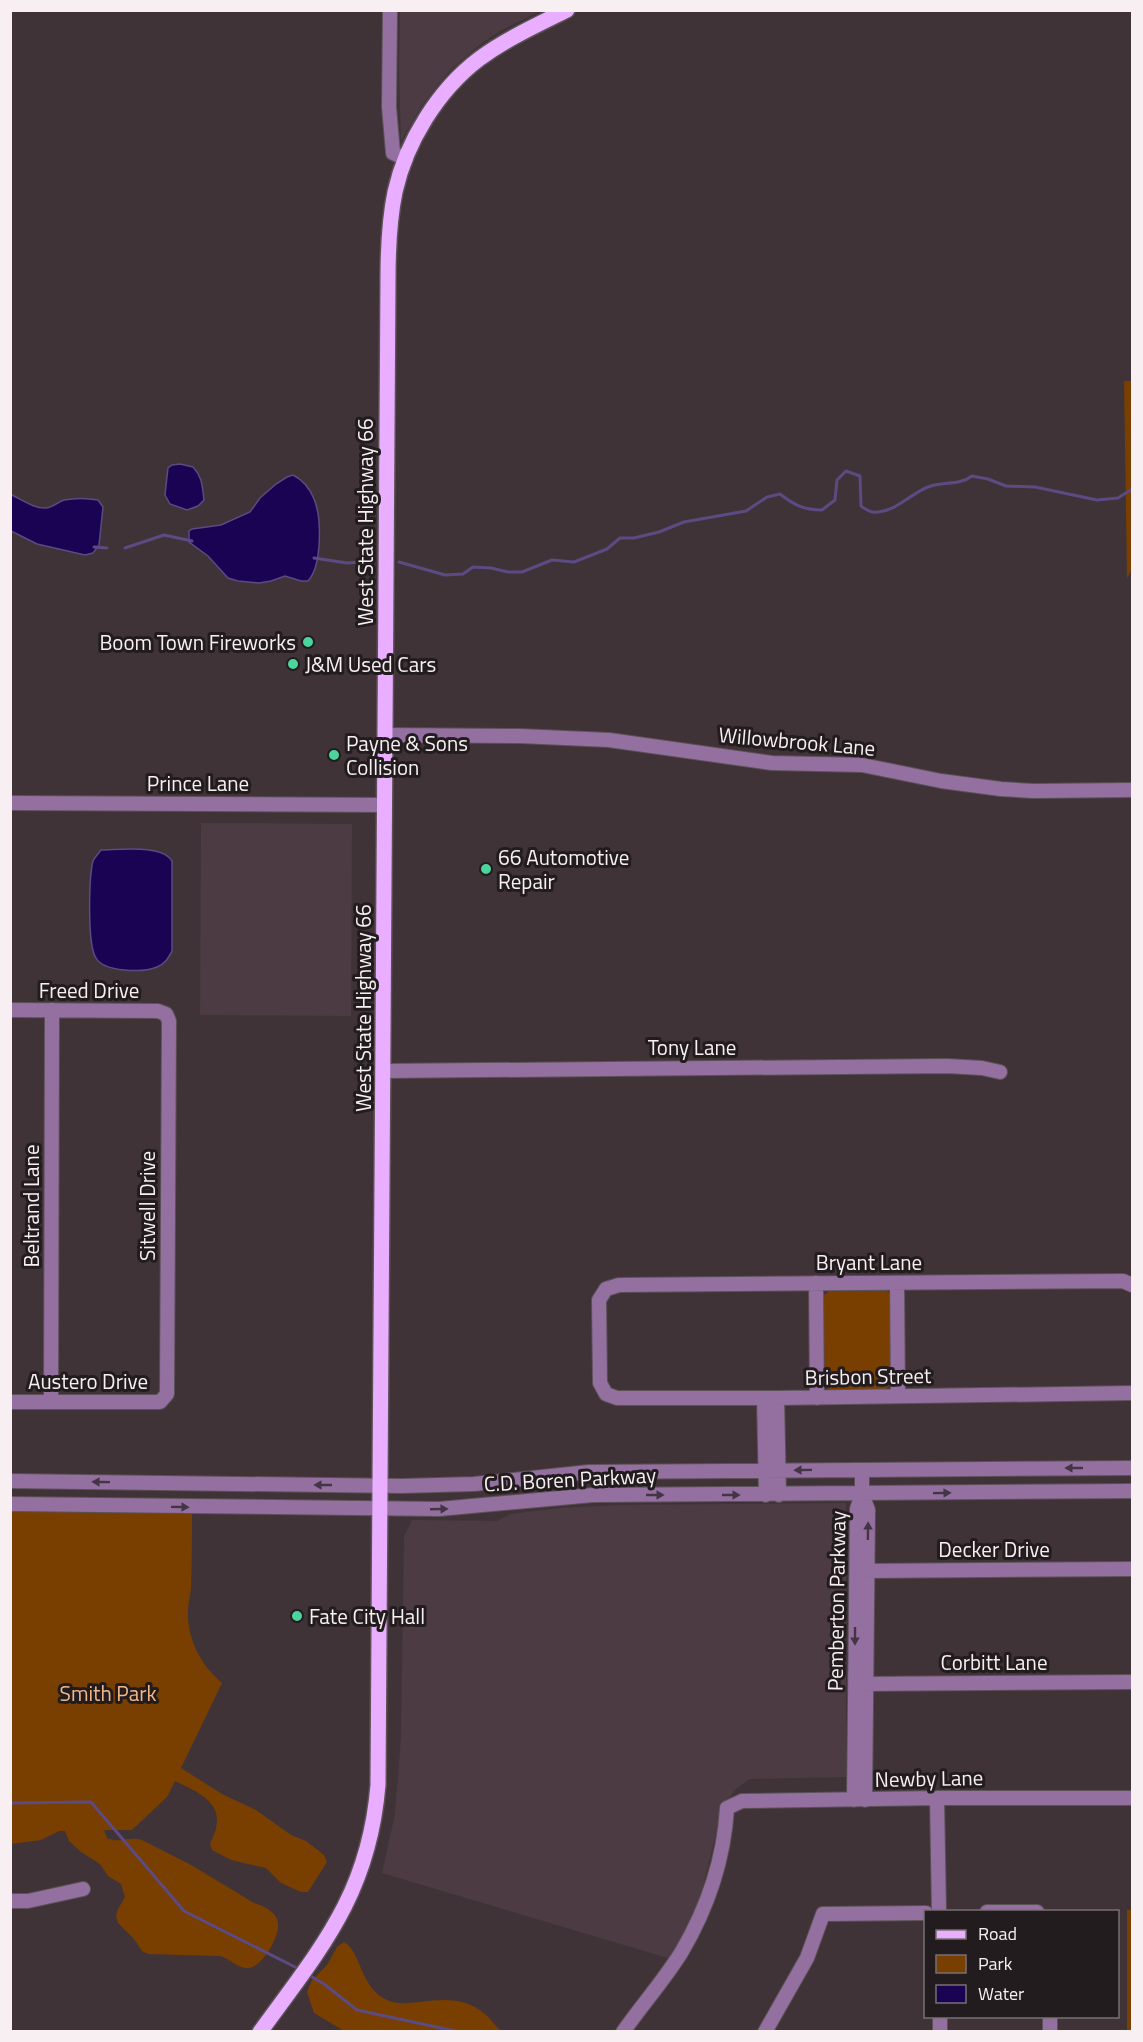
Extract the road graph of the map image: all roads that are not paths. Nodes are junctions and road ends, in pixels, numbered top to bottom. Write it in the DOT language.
graph roads {
  1 [pos="390,10"];
  2 [pos="567,10"];
  3 [pos="406,159"];
  4 [pos="385,735"];
  5 [pos="1132,790"];
  6 [pos="10,803"];
  7 [pos="385,805"];
  8 [pos="10,1010"];
  9 [pos="52,1010"];
  10 [pos="166,1014"];
  11 [pos="383,1071"];
  12 [pos="1000,1072"];
  13 [pos="816,1283"];
  14 [pos="897,1283"];
  15 [pos="1132,1286"];
  16 [pos="1132,1393"];
  17 [pos="606,1394"];
  18 [pos="898,1396"];
  19 [pos="771,1398"];
  20 [pos="817,1398"];
  21 [pos="164,1399"];
  22 [pos="10,1402"];
  23 [pos="51,1402"];
  24 [pos="1132,1468"];
  25 [pos="862,1470"];
  26 [pos="773,1471"];
  27 [pos="10,1481"];
  28 [pos="234,1484"];
  29 [pos="381,1486"];
  30 [pos="1132,1491"];
  31 [pos="862,1494"];
  32 [pos="772,1495"];
  33 [pos="10,1504"];
  34 [pos="233,1508"];
  35 [pos="381,1509"];
  36 [pos="1132,1569"];
  37 [pos="861,1571"];
  38 [pos="1132,1682"];
  39 [pos="861,1684"];
  40 [pos="937,1798"];
  41 [pos="1132,1798"];
  42 [pos="859,1800"];
  43 [pos="82,1889"];
  44 [pos="10,1901"];
  45 [pos="939,1910"];
  46 [pos="924,1913"];
  47 [pos="260,2031"];
  48 [pos="623,2031"];
  49 [pos="765,2031"];
  1 -- 3 [label="street"];
  2 -- 3 [label="main road, West State Highway 66"];
  3 -- 4 [label="main road, West State Highway 66"];
  4 -- 5 [label="street, Willowbrook Lane"];
  4 -- 7 [label="main road, West State Highway 66"];
  6 -- 7 [label="street, Prince Lane"];
  7 -- 11 [label="main road, West State Highway 66"];
  8 -- 9 [label="street, Freed Drive"];
  9 -- 10 [label="street, Freed Drive"];
  9 -- 23 [label="street, Beltrand Lane"];
  10 -- 21 [label="street, Sitwell Drive"];
  11 -- 12 [label="street, Tony Lane"];
  11 -- 29 [label="main road, West State Highway 66"];
  13 -- 14 [label="street, Bryant Lane"];
  13 -- 17 [label="street, Bryant Lane"];
  13 -- 20 [label="street"];
  14 -- 15 [label="street, Bryant Lane"];
  14 -- 18 [label="street"];
  16 -- 18 [label="street, Brisbon Street"];
  17 -- 19 [label="street, Brisbon Street"];
  18 -- 20 [label="street, Brisbon Street"];
  19 -- 20 [label="street, Brisbon Street"];
  19 -- 26 [label="street"];
  21 -- 23 [label="street, Austero Drive"];
  22 -- 23 [label="street, Austero Drive"];
  24 -- 25 [label="street, C.D. Boren Parkway, one-way"];
  25 -- 26 [label="street, C.D. Boren Parkway, one-way"];
  25 -- 31 [label="street, Pemberton Parkway"];
  26 -- 29 [label="street, C.D. Boren Parkway"];
  26 -- 32 [label="street"];
  28 -- 27 [label="street, C.D. Boren Parkway, one-way"];
  29 -- 28 [label="street, C.D. Boren Parkway, one-way"];
  28 -- 34 [label="street"];
  29 -- 35 [label="main road, West State Highway 66"];
  31 -- 30 [label="street, C.D. Boren Parkway, one-way"];
  31 -- 32 [label="street, C.D. Boren Parkway"];
  31 -- 37 [label="street, Pemberton Parkway"];
  35 -- 32 [label="street, C.D. Boren Parkway, one-way"];
  33 -- 34 [label="street, C.D. Boren Parkway, one-way"];
  34 -- 35 [label="street, C.D. Boren Parkway"];
  35 -- 47 [label="main road, West State Highway 66"];
  36 -- 37 [label="street, Decker Drive"];
  37 -- 39 [label="street, Pemberton Parkway"];
  38 -- 39 [label="street, Corbitt Lane"];
  39 -- 42 [label="street, Pemberton Parkway"];
  40 -- 41 [label="street, Newby Lane"];
  40 -- 42 [label="street, Newby Lane"];
  40 -- 45 [label="street"];
  42 -- 48 [label="street, Newby Lane"];
  43 -- 44 [label="street"];
  46 -- 49 [label="street"];
}
